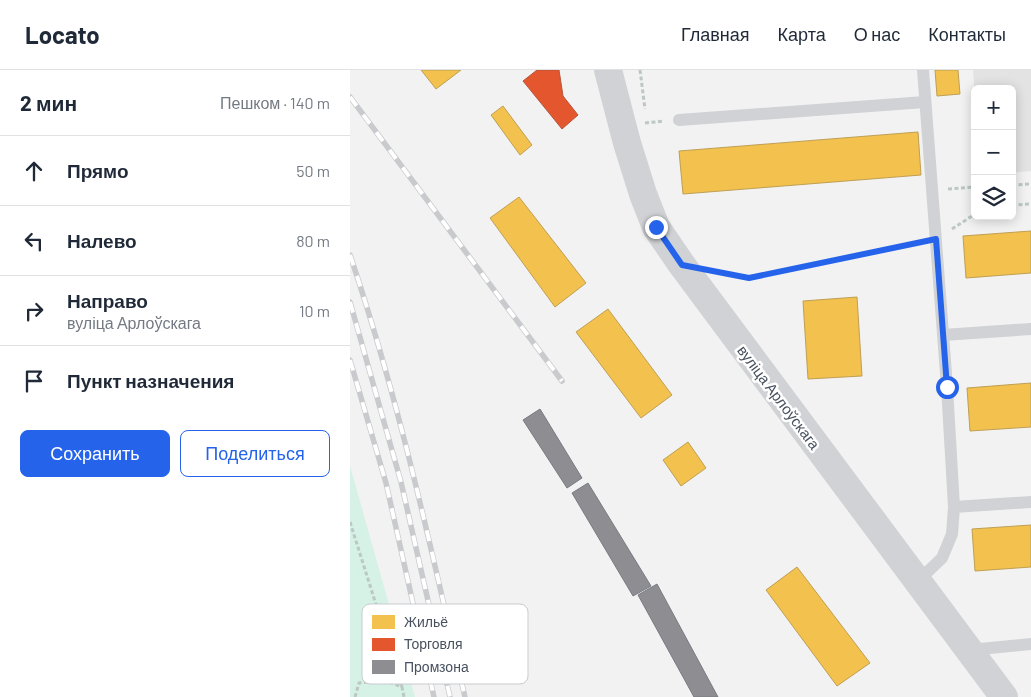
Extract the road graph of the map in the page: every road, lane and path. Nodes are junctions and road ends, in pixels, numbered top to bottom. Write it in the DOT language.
graph roads {
  1 [pos="608,70"];
  2 [pos="923,70"];
  3 [pos="925,102"];
  4 [pos="679,120"];
  5 [pos="622,124"];
  6 [pos="1031,184"];
  7 [pos="1016,185"];
  8 [pos="971,188"];
  9 [pos="932,190"];
  10 [pos="1031,204"];
  11 [pos="1016,205"];
  12 [pos="971,217"];
  13 [pos="936,239"];
  14 [pos="682,265"];
  15 [pos="1031,329"];
  16 [pos="943,335"];
  17 [pos="1031,502"];
  18 [pos="954,507"];
  19 [pos="350,522"];
  20 [pos="917,582"];
  21 [pos="376,604"];
  22 [pos="1031,644"];
  23 [pos="967,650"];
  24 [pos="362,683"];
  25 [pos="394,684"];
  26 [pos="401,684"];
  27 [pos="402,687"];
  28 [pos="995,694"];
  29 [pos="355,697"];
  30 [pos="404,697"];
  1 -- 5 [label="street, вуліца Арлоўскага"];
  2 -- 3 [label="lane"];
  3 -- 4 [label="lane"];
  3 -- 9 [label="lane"];
  4 -- 5 [label="path"];
  5 -- 14 [label="street, вуліца Арлоўскага"];
  6 -- 7 [label="path"];
  8 -- 9 [label="path"];
  9 -- 13 [label="lane"];
  10 -- 11 [label="path"];
  12 -- 13 [label="path"];
  13 -- 14 [label="path"];
  13 -- 16 [label="lane"];
  14 -- 20 [label="street, вуліца Арлоўскага"];
  15 -- 16 [label="lane"];
  16 -- 18 [label="lane"];
  17 -- 18 [label="lane"];
  18 -- 20 [label="lane"];
  19 -- 21 [label="path"];
  20 -- 23 [label="street, вуліца Арлоўскага"];
  22 -- 23 [label="lane"];
  23 -- 28 [label="street, вуліца Арлоўскага"];
  24 -- 29 [label="path"];
  25 -- 27 [label="path"];
  26 -- 27 [label="path"];
  27 -- 30 [label="path"];
}
